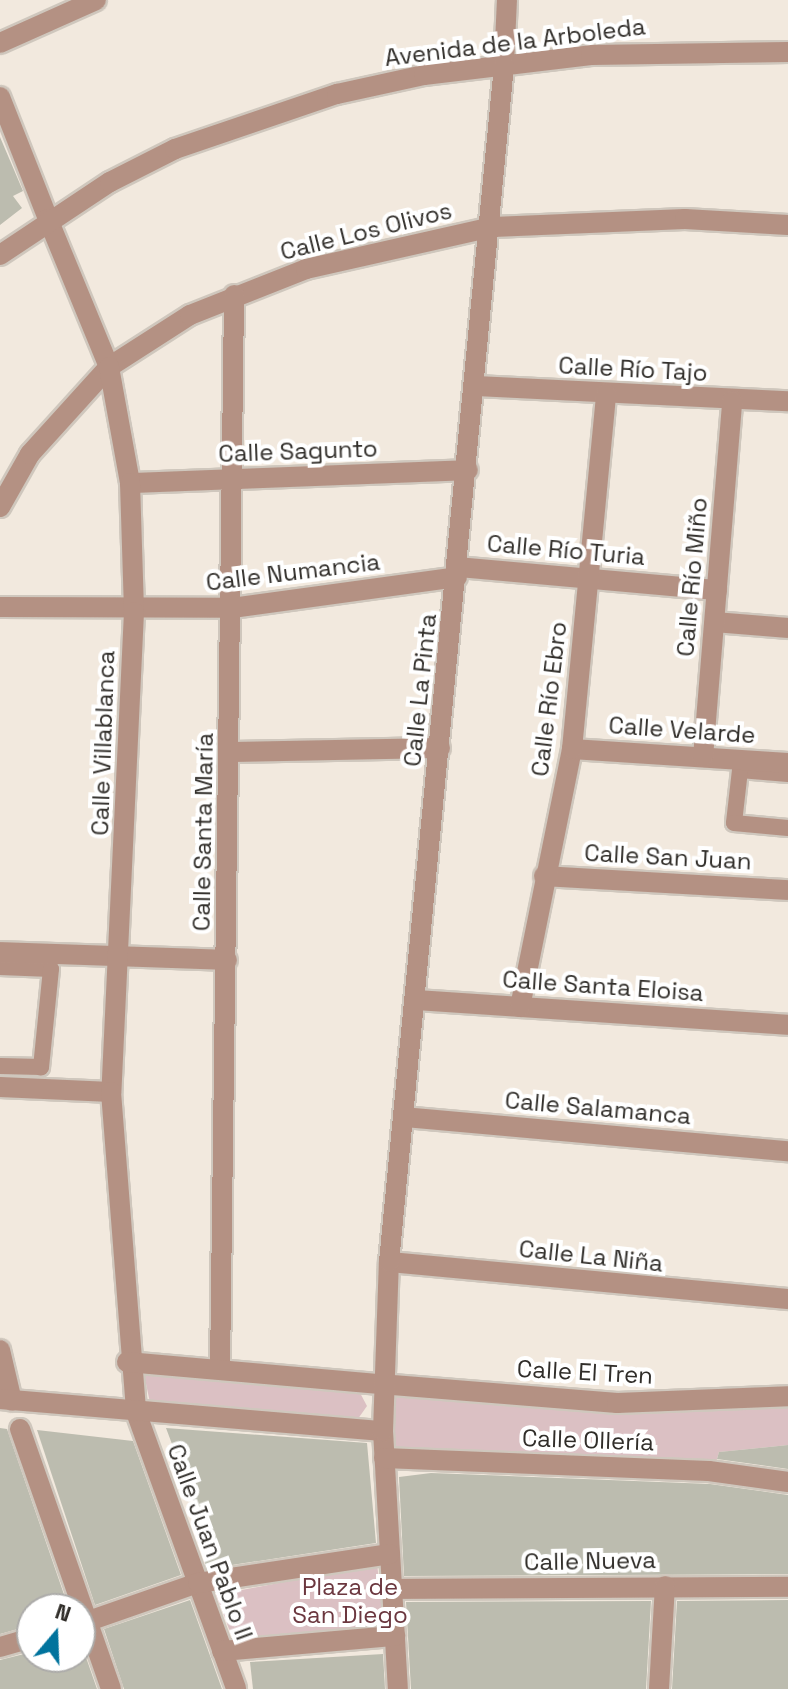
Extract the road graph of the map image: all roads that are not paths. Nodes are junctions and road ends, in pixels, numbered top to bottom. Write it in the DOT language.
graph roads {
  1 [pos="96,0"];
  2 [pos="507,0"];
  3 [pos="0,43"];
  4 [pos="788,52"];
  5 [pos="504,65"];
  6 [pos="0,97"];
  7 [pos="48,219"];
  8 [pos="788,225"];
  9 [pos="493,227"];
  10 [pos="0,255"];
  11 [pos="234,295"];
  12 [pos="109,367"];
  13 [pos="476,386"];
  14 [pos="606,394"];
  15 [pos="732,401"];
  16 [pos="788,401"];
  17 [pos="468,470"];
  18 [pos="234,480"];
  19 [pos="130,483"];
  20 [pos="0,507"];
  21 [pos="458,572"];
  22 [pos="589,578"];
  23 [pos="717,590"];
  24 [pos="0,607"];
  25 [pos="232,608"];
  26 [pos="134,612"];
  27 [pos="715,622"];
  28 [pos="788,628"];
  29 [pos="440,748"];
  30 [pos="572,749"];
  31 [pos="230,752"];
  32 [pos="703,757"];
  33 [pos="788,763"];
  34 [pos="788,774"];
  35 [pos="788,828"];
  36 [pos="544,876"];
  37 [pos="788,890"];
  38 [pos="0,952"];
  39 [pos="120,958"];
  40 [pos="227,960"];
  41 [pos="0,967"];
  42 [pos="415,1000"];
  43 [pos="520,1007"];
  44 [pos="788,1025"];
  45 [pos="0,1066"];
  46 [pos="0,1087"];
  47 [pos="111,1092"];
  48 [pos="404,1117"];
  49 [pos="788,1151"];
  50 [pos="389,1262"];
  51 [pos="788,1299"];
  52 [pos="0,1350"];
  53 [pos="127,1362"];
  54 [pos="220,1369"];
  55 [pos="380,1384"];
  56 [pos="788,1396"];
  57 [pos="6,1400"];
  58 [pos="136,1412"];
  59 [pos="20,1429"];
  60 [pos="383,1431"];
  61 [pos="384,1458"];
  62 [pos="788,1482"];
  63 [pos="390,1554"];
  64 [pos="198,1583"];
  65 [pos="665,1586"];
  66 [pos="788,1587"];
  67 [pos="392,1589"];
  68 [pos="74,1593"];
  69 [pos="96,1619"];
  70 [pos="395,1636"];
  71 [pos="222,1651"];
  72 [pos="96,1652"];
  73 [pos="111,1689"];
  74 [pos="236,1689"];
  75 [pos="398,1689"];
  76 [pos="659,1689"];
  1 -- 3 [label="street"];
  2 -- 5 [label="street, Calle La Pinta"];
  4 -- 5 [label="street, Avenida de la Arboleda"];
  5 -- 7 [label="street, Avenida de la Arboleda"];
  5 -- 9 [label="street, Calle La Pinta"];
  6 -- 7 [label="street, Calle Villablanca"];
  7 -- 10 [label="street, Avenida de la Arboleda"];
  7 -- 12 [label="street, Calle Villablanca"];
  8 -- 9 [label="street, Calle Los Olivos"];
  9 -- 11 [label="street, Calle Los Olivos"];
  9 -- 13 [label="street, Calle La Pinta"];
  11 -- 12 [label="street, Calle Los Olivos"];
  11 -- 18 [label="street, Calle Santa María"];
  12 -- 19 [label="street, Calle Villablanca"];
  12 -- 20 [label="street, Calle Los Olivos"];
  13 -- 14 [label="street, Calle Río Tajo"];
  13 -- 17 [label="street, Calle La Pinta"];
  14 -- 15 [label="street, Calle Río Tajo"];
  14 -- 22 [label="street, Calle Río Ebro"];
  15 -- 16 [label="street, Calle Río Tajo"];
  15 -- 23 [label="street, Calle Río Miño"];
  17 -- 18 [label="street, Calle Sagunto"];
  17 -- 21 [label="street, Calle La Pinta"];
  18 -- 19 [label="street, Calle Sagunto"];
  18 -- 25 [label="street, Calle Santa María"];
  19 -- 26 [label="street, Calle Villablanca"];
  21 -- 22 [label="street, Calle Río Turia"];
  21 -- 25 [label="street, Calle Numancia"];
  21 -- 29 [label="street, Calle La Pinta"];
  22 -- 23 [label="street, Calle Río Turia"];
  22 -- 30 [label="street, Calle Río Ebro"];
  23 -- 27 [label="street, Calle Río Miño"];
  24 -- 26 [label="street, Calle Numancia"];
  25 -- 26 [label="street, Calle Numancia"];
  25 -- 31 [label="street, Calle Santa María"];
  26 -- 39 [label="street, Calle Villablanca"];
  27 -- 28 [label="street"];
  27 -- 32 [label="street, Calle Río Miño"];
  29 -- 31 [label="street"];
  29 -- 42 [label="street, Calle La Pinta"];
  30 -- 32 [label="street, Calle Velarde"];
  30 -- 36 [label="street, Calle Río Ebro"];
  31 -- 40 [label="street, Calle Santa María"];
  32 -- 33 [label="street, Calle Velarde"];
  34 -- 35 [label="street"];
  36 -- 37 [label="street, Calle San Juan"];
  36 -- 43 [label="street, Calle Río Ebro"];
  38 -- 39 [label="street"];
  39 -- 40 [label="street"];
  39 -- 47 [label="street, Calle Villablanca"];
  40 -- 54 [label="street, Calle Santa María"];
  41 -- 45 [label="street"];
  42 -- 43 [label="street, Calle Santa Eloisa"];
  42 -- 48 [label="street, Calle La Pinta"];
  43 -- 44 [label="street, Calle Santa Eloisa"];
  46 -- 47 [label="street"];
  47 -- 53 [label="street, Calle Villablanca"];
  48 -- 49 [label="street, Calle Salamanca"];
  48 -- 50 [label="street, Calle La Pinta"];
  50 -- 51 [label="street, Calle La Niña"];
  50 -- 55 [label="street, Calle La Pinta"];
  52 -- 57 [label="street"];
  53 -- 54 [label="street, Calle El Tren"];
  53 -- 58 [label="street, Calle Villablanca"];
  54 -- 55 [label="street, Calle El Tren"];
  55 -- 56 [label="street, Calle El Tren"];
  55 -- 60 [label="street, Calle La Pinta"];
  57 -- 58 [label="street"];
  58 -- 60 [label="street"];
  58 -- 64 [label="street, Calle Juan Pablo II"];
  59 -- 68 [label="street"];
  60 -- 61 [label="street, Calle La Pinta"];
  61 -- 62 [label="street, Calle Ollería"];
  61 -- 63 [label="street, Calle La Pinta"];
  63 -- 64 [label="street"];
  63 -- 67 [label="street, Calle La Pinta"];
  64 -- 69 [label="street"];
  64 -- 71 [label="street, Calle Juan Pablo II"];
  65 -- 66 [label="street, Calle Nueva"];
  65 -- 67 [label="street, Calle Nueva"];
  65 -- 76 [label="street"];
  67 -- 70 [label="street, Calle La Pinta"];
  70 -- 71 [label="street"];
  70 -- 75 [label="street, Calle La Pinta"];
  71 -- 74 [label="street, Calle Juan Pablo II"];
  72 -- 73 [label="street"];
}
